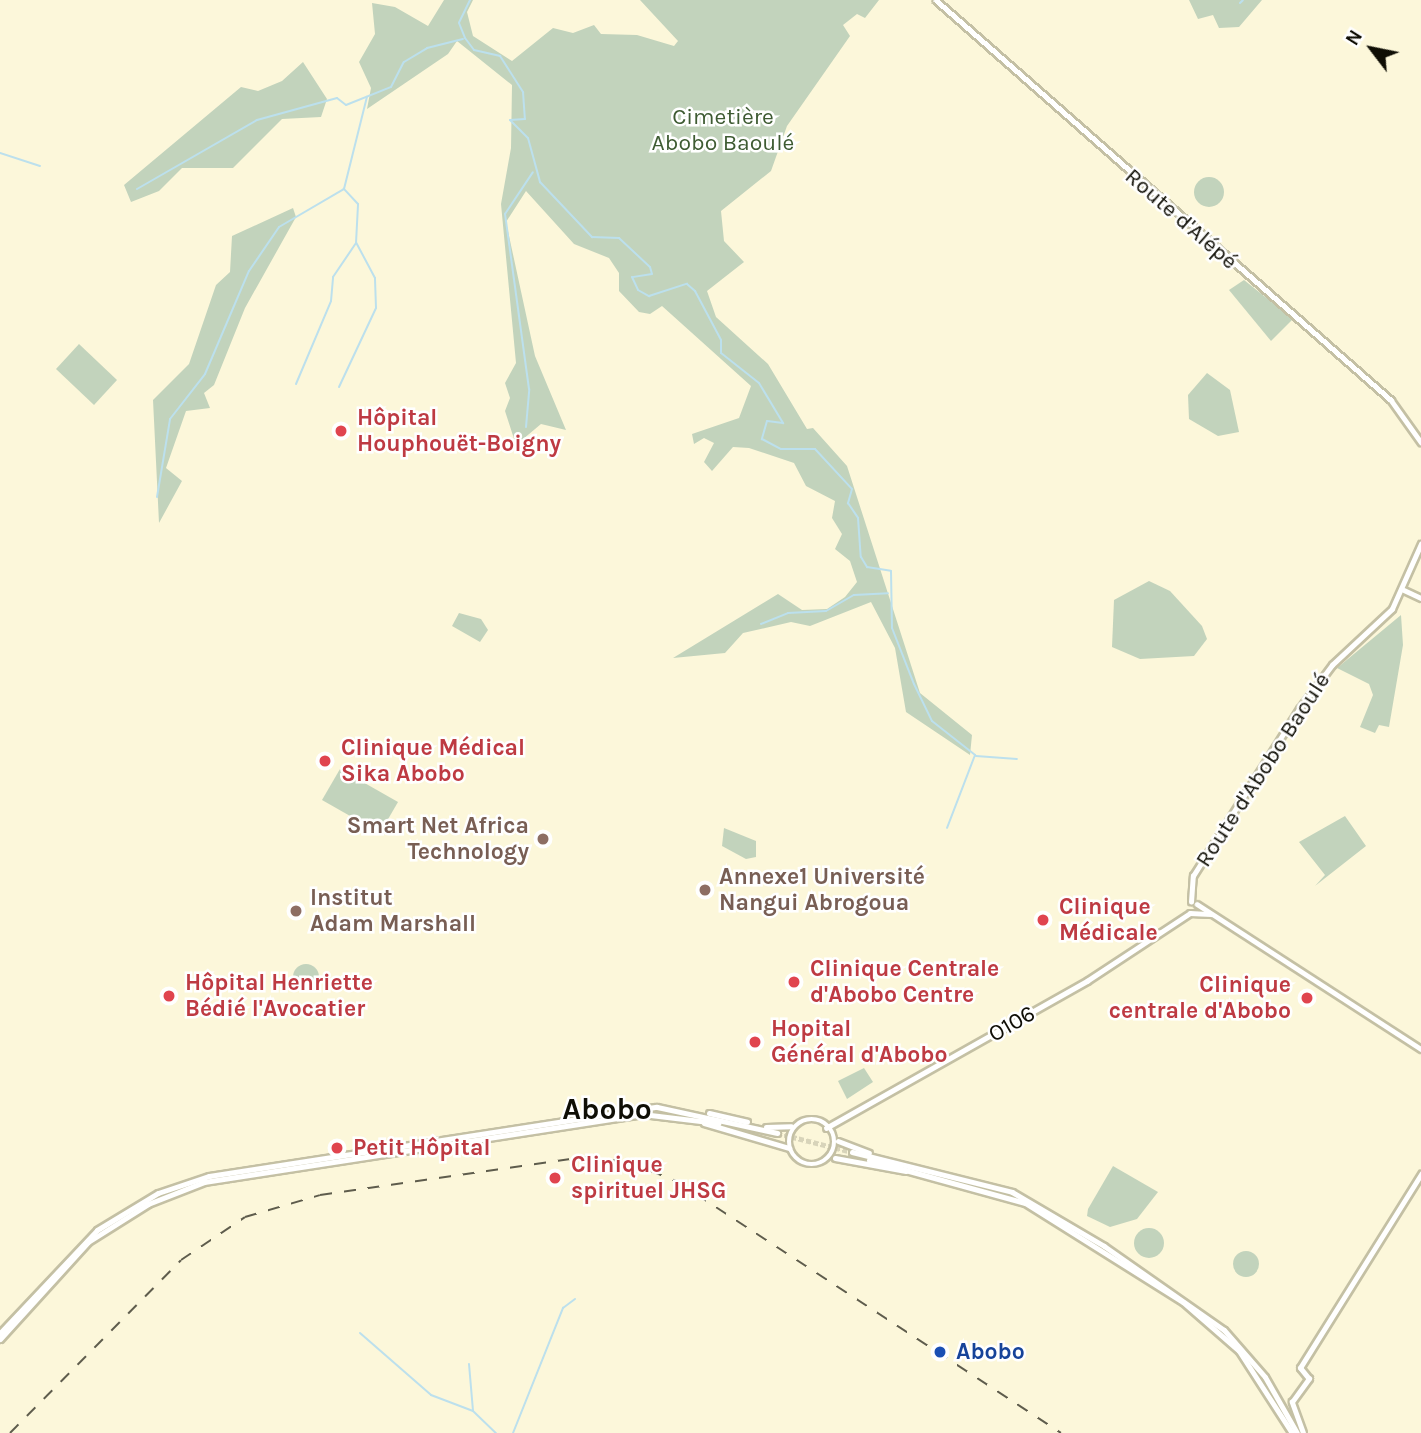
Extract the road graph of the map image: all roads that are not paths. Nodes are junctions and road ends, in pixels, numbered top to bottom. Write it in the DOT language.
graph roads {
  1 [pos="936,0"];
  2 [pos="1421,442"];
  3 [pos="1421,544"];
  4 [pos="1404,590"];
  5 [pos="1421,596"];
  6 [pos="1193,907"];
  7 [pos="1421,1049"];
  8 [pos="685,1114"];
  9 [pos="839,1124"];
  10 [pos="791,1126"];
  11 [pos="826,1128"];
  12 [pos="776,1135"];
  13 [pos="836,1138"];
  14 [pos="789,1148"];
  15 [pos="851,1154"];
  16 [pos="835,1158"];
  17 [pos="906,1167"];
  18 [pos="1421,1168"];
  19 [pos="1421,1174"];
  20 [pos="991,1194"];
  21 [pos="1004,1194"];
  22 [pos="1103,1248"];
  23 [pos="1149,1272"];
  24 [pos="1156,1279"];
  25 [pos="0,1333"];
  26 [pos="0,1339"];
  27 [pos="1308,1380"];
  28 [pos="1295,1433"];
  29 [pos="1303,1433"];
  1 -- 2 [label="main road, Route d'Alépé"];
  3 -- 4 [label="main road"];
  4 -- 5 [label="main road"];
  4 -- 6 [label="main road, Route d'Abobo Baoulé"];
  6 -- 7 [label="main road"];
  6 -- 9 [label="main road, O106"];
  8 -- 10 [label="main road"];
  8 -- 12 [label="main road"];
  8 -- 14 [label="main road"];
  8 -- 25 [label="main road"];
  8 -- 26 [label="main road"];
  9 -- 11 [label="main road, O106"];
  9 -- 13 [label="main road"];
  10 -- 11 [label="main road"];
  10 -- 14 [label="main road"];
  11 -- 13 [label="main road"];
  13 -- 16 [label="main road"];
  13 -- 17 [label="main road"];
  14 -- 16 [label="main road"];
  15 -- 17 [label="main road"];
  16 -- 17 [label="main road"];
  17 -- 21 [label="main road"];
  17 -- 22 [label="main road"];
  18 -- 27 [label="main road"];
  19 -- 27 [label="main road"];
  20 -- 21 [label="main road"];
  21 -- 22 [label="main road"];
  22 -- 24 [label="main road"];
  22 -- 28 [label="main road"];
  23 -- 24 [label="main road"];
  24 -- 28 [label="main road"];
  27 -- 29 [label="main road"];
}
